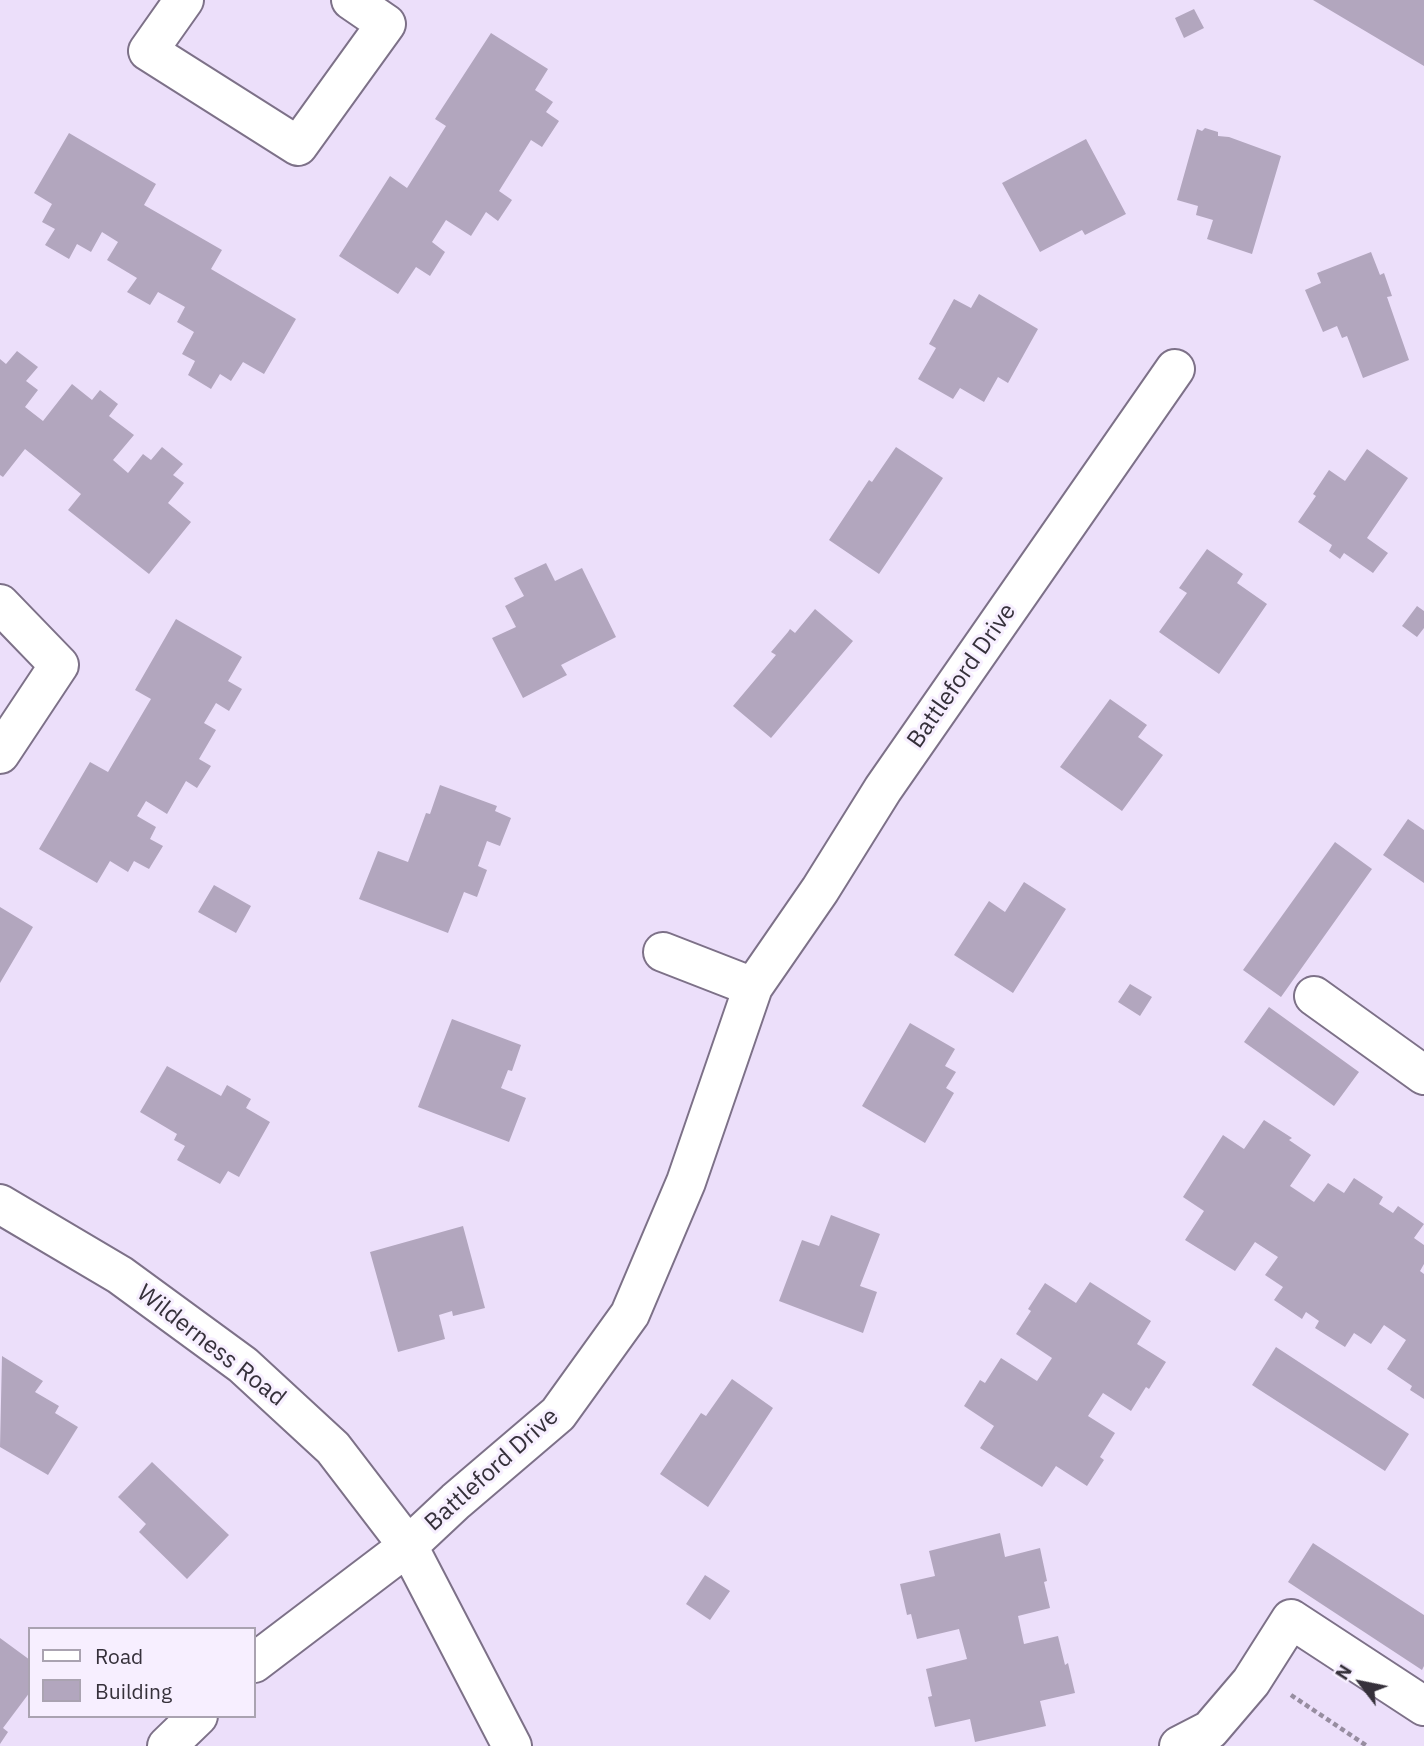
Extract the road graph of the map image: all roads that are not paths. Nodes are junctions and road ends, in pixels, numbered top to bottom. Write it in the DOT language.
graph roads {
  1 [pos="184,0"];
  2 [pos="351,0"];
  3 [pos="1175,369"];
  4 [pos="0,604"];
  5 [pos="0,754"];
  6 [pos="663,953"];
  7 [pos="753,987"];
  8 [pos="1314,996"];
  9 [pos="1424,1075"];
  10 [pos="0,1204"];
  11 [pos="408,1546"];
  12 [pos="256,1661"];
  13 [pos="1424,1706"];
  14 [pos="196,1718"];
  15 [pos="167,1746"];
  16 [pos="512,1746"];
  17 [pos="1179,1746"];
  1 -- 2 [label="street"];
  3 -- 7 [label="street, Battleford Drive"];
  4 -- 5 [label="street"];
  6 -- 7 [label="street"];
  7 -- 11 [label="street, Battleford Drive"];
  8 -- 9 [label="street"];
  10 -- 11 [label="street, Wilderness Road"];
  11 -- 12 [label="street, Battleford Drive"];
  11 -- 16 [label="street, Wilderness Road"];
  13 -- 17 [label="street"];
  14 -- 15 [label="street"];
}
